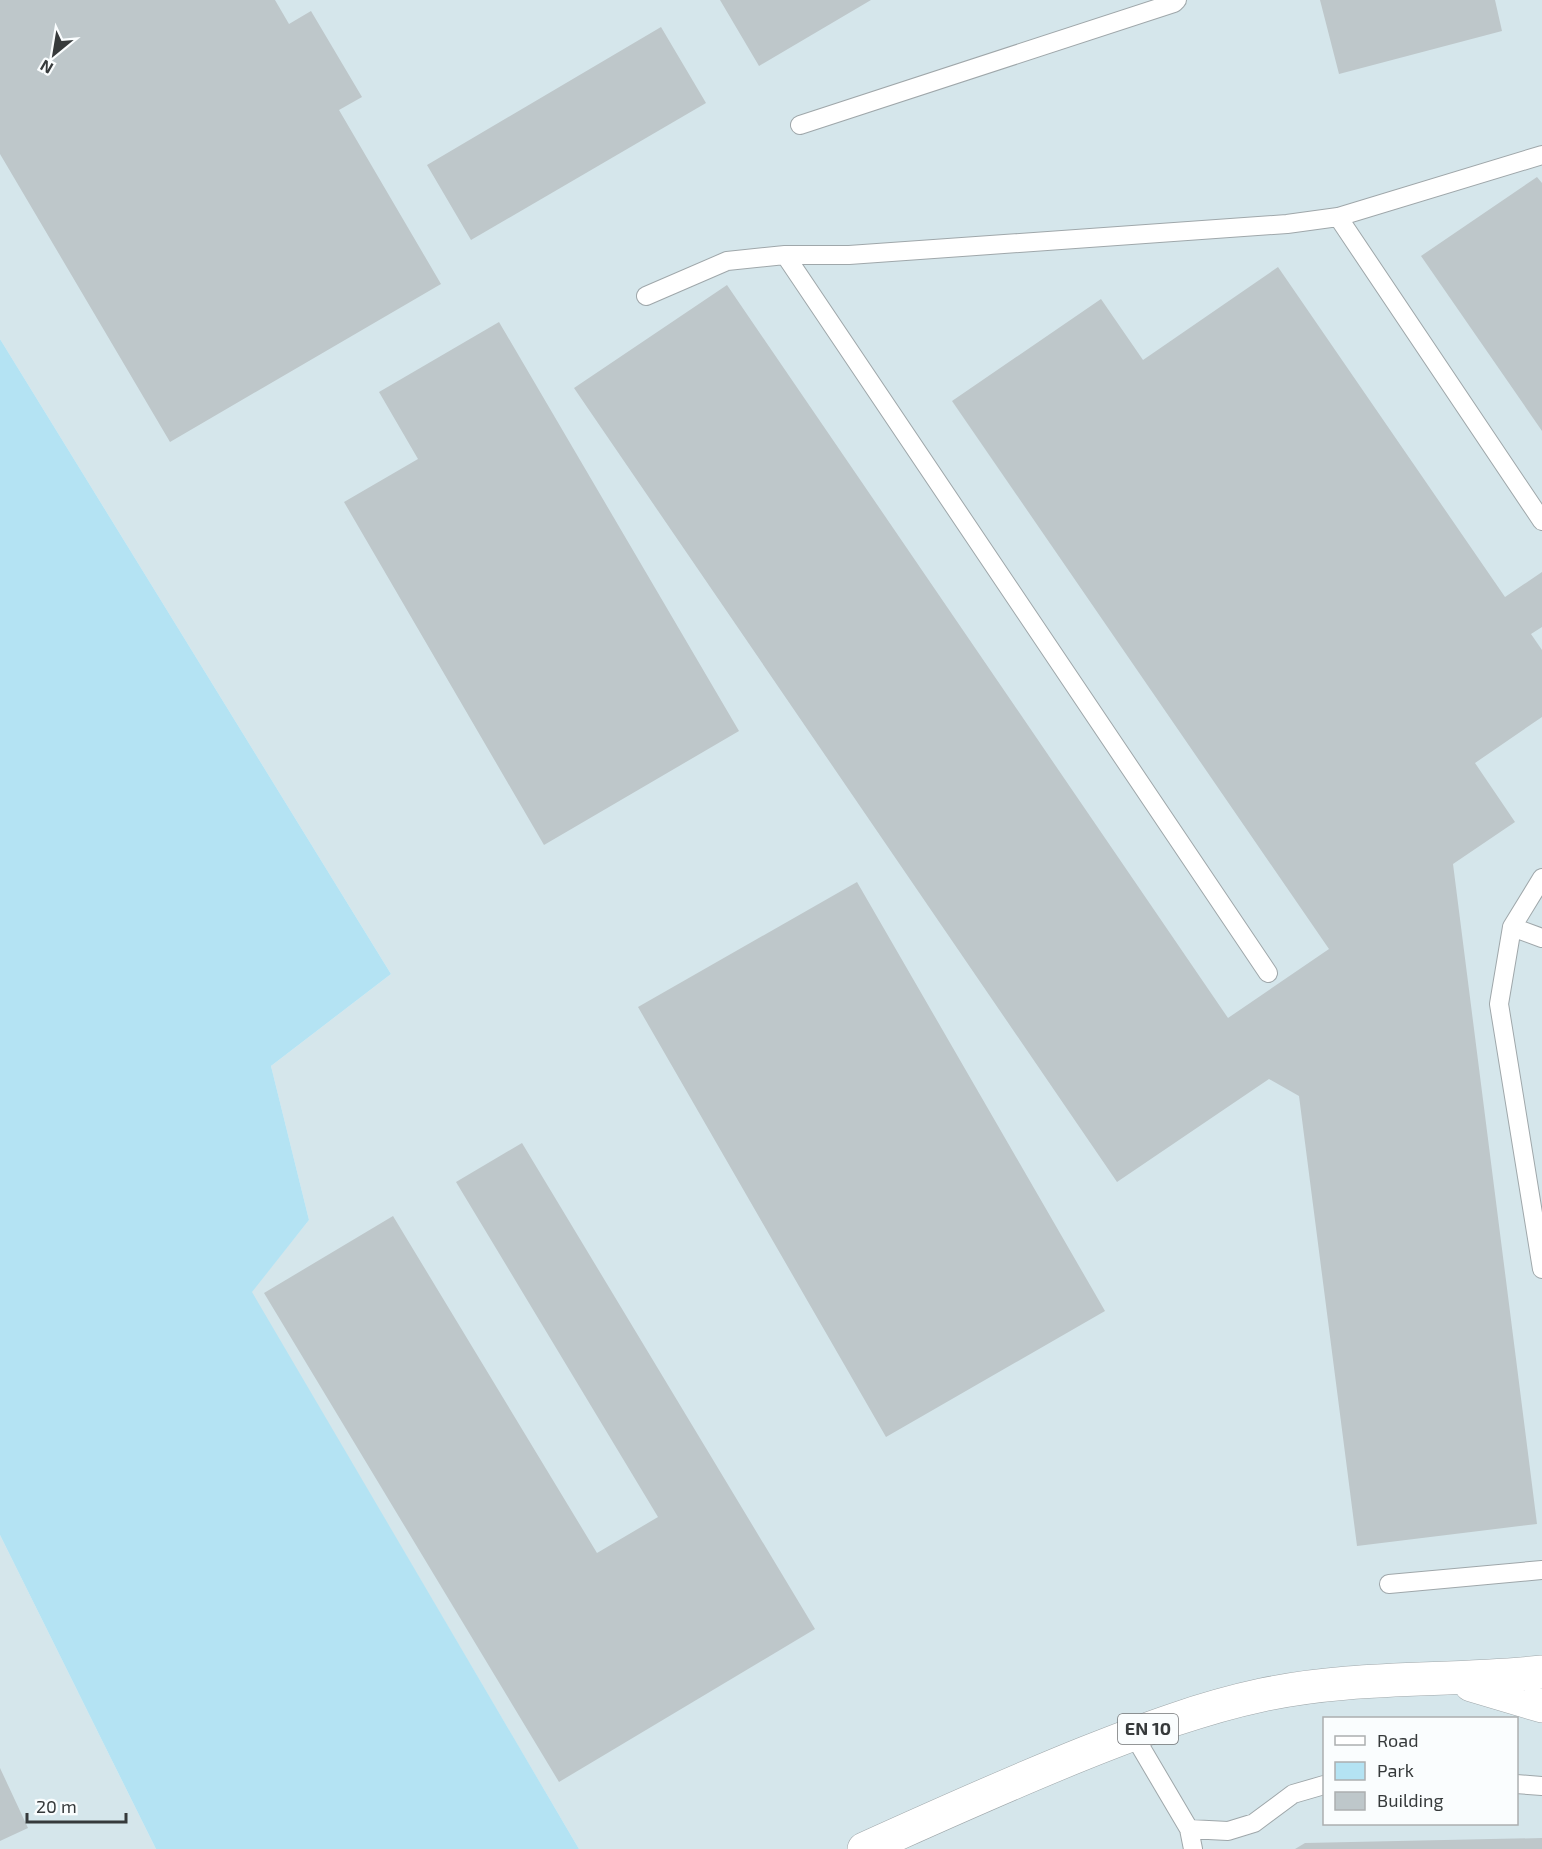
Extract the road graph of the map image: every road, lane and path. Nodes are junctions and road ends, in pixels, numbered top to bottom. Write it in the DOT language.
graph roads {
  1 [pos="1177,0"];
  2 [pos="800,124"];
  3 [pos="1542,155"];
  4 [pos="1338,217"];
  5 [pos="785,255"];
  6 [pos="646,296"];
  7 [pos="1542,521"];
  8 [pos="1542,878"];
  9 [pos="1512,927"];
  10 [pos="1542,938"];
  11 [pos="1268,973"];
  12 [pos="1542,1269"];
  13 [pos="1542,1570"];
  14 [pos="1389,1584"];
  15 [pos="1542,1672"];
  16 [pos="1449,1679"];
  17 [pos="1542,1706"];
  18 [pos="1133,1734"];
  19 [pos="1518,1784"];
  20 [pos="1323,1785"];
  21 [pos="1542,1786"];
  22 [pos="1189,1829"];
  23 [pos="864,1849"];
  24 [pos="1193,1849"];
  1 -- 2 [label="lane"];
  3 -- 4 [label="lane"];
  4 -- 5 [label="lane"];
  4 -- 7 [label="lane"];
  5 -- 6 [label="lane"];
  5 -- 11 [label="lane"];
  8 -- 9 [label="lane"];
  9 -- 10 [label="lane"];
  9 -- 12 [label="lane"];
  13 -- 14 [label="lane"];
  15 -- 16 [label="main road, EN 10"];
  16 -- 17 [label="main road, EN 10"];
  16 -- 18 [label="main road, EN 10"];
  18 -- 22 [label="lane"];
  18 -- 23 [label="main road, EN 10"];
  19 -- 21 [label="lane"];
  20 -- 22 [label="lane"];
  22 -- 24 [label="lane"];
}
